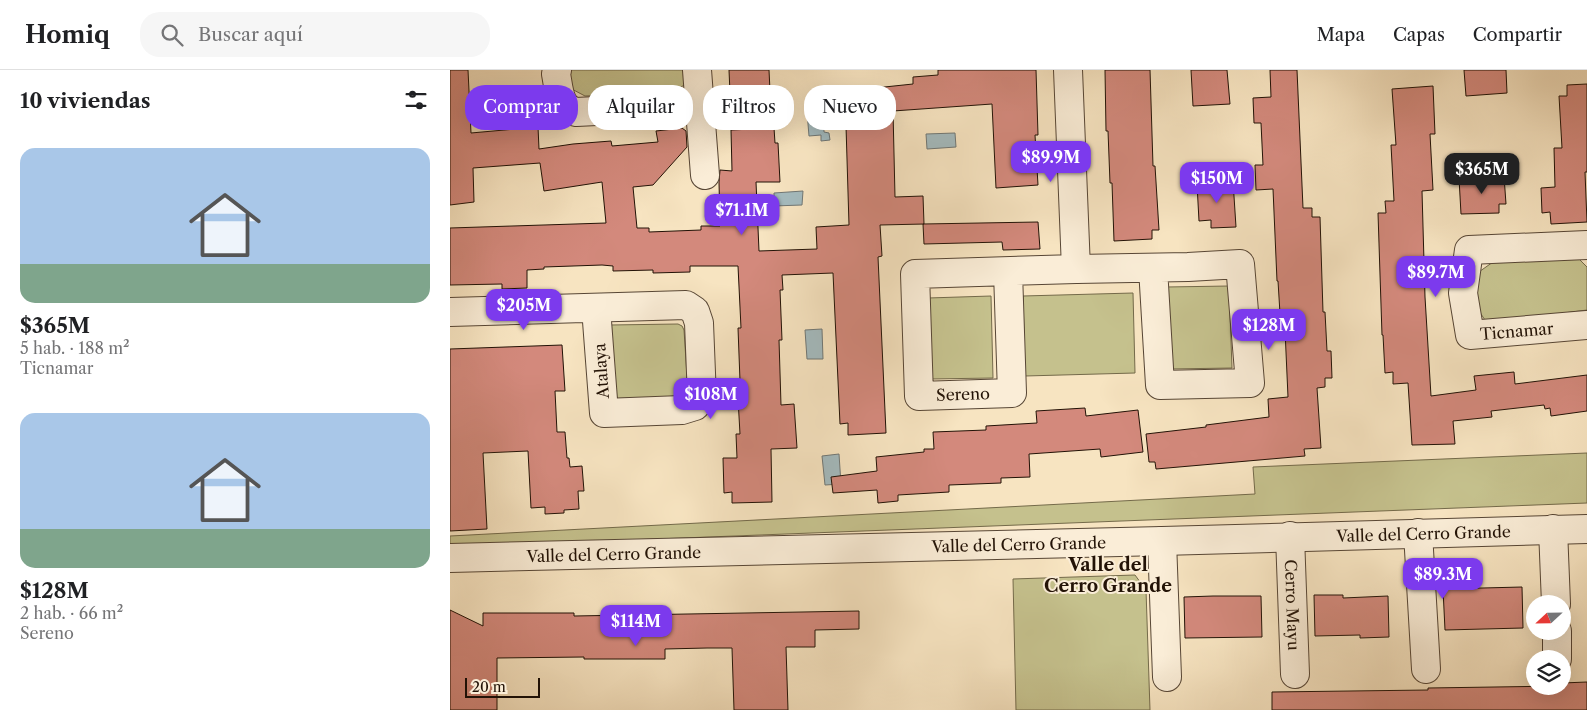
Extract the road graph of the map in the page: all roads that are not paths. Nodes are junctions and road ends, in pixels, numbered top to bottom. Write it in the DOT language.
graph roads {
  1 [pos="557,70"];
  2 [pos="697,70"];
  3 [pos="1068,70"];
  4 [pos="700,106"];
  5 [pos="705,175"];
  6 [pos="1587,245"];
  7 [pos="1153,268"];
  8 [pos="1076,269"];
  9 [pos="1008,272"];
  10 [pos="596,308"];
  11 [pos="450,312"];
  12 [pos="1587,325"];
  13 [pos="1587,528"];
  14 [pos="1553,530"];
  15 [pos="1418,533"];
  16 [pos="1290,536"];
  17 [pos="1162,541"];
  18 [pos="450,558"];
  19 [pos="1556,595"];
  20 [pos="1426,669"];
  21 [pos="1295,674"];
  22 [pos="1167,677"];
  1 -- 4 [label="street"];
  2 -- 4 [label="street"];
  3 -- 8 [label="street"];
  4 -- 5 [label="street"];
  6 -- 12 [label="street, Ticnamar"];
  7 -- 7 [label="street, Sereno"];
  7 -- 8 [label="street, Sereno"];
  8 -- 9 [label="street, Sereno"];
  9 -- 9 [label="street, Sereno"];
  10 -- 10 [label="street, Atalaya"];
  10 -- 11 [label="street, Atalaya"];
  13 -- 14 [label="street, Valle del Cerro Grande"];
  14 -- 15 [label="street, Valle del Cerro Grande"];
  14 -- 19 [label="street"];
  15 -- 16 [label="street, Valle del Cerro Grande"];
  15 -- 20 [label="street"];
  16 -- 17 [label="street, Valle del Cerro Grande"];
  16 -- 21 [label="street, Cerro Mayu"];
  17 -- 18 [label="street, Valle del Cerro Grande"];
  17 -- 22 [label="street"];
}
